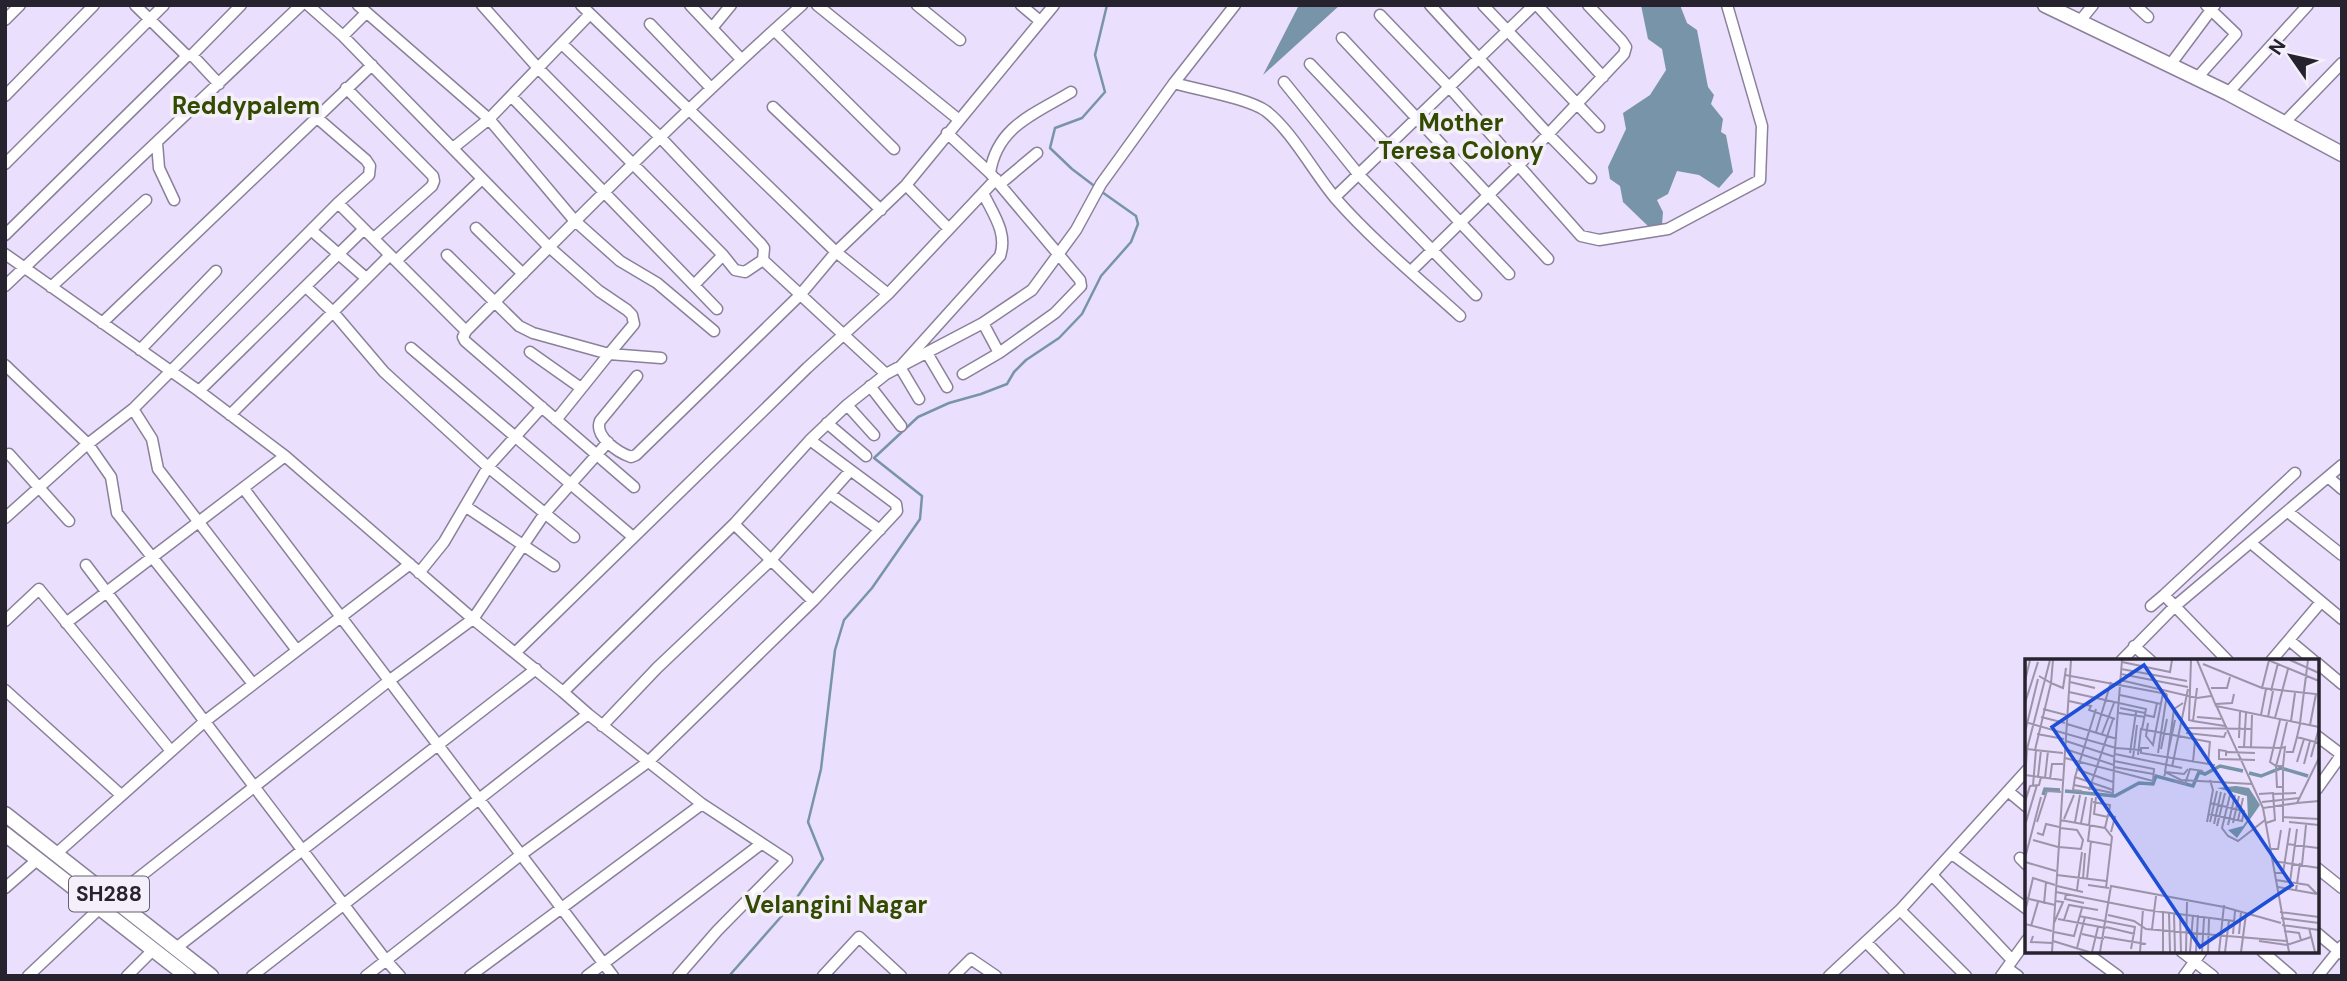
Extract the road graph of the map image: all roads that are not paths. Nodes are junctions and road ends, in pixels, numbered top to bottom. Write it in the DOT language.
graph roads {
  1 [pos="20,5"];
  2 [pos="94,5"];
  3 [pos="135,5"];
  4 [pos="164,5"];
  5 [pos="241,5"];
  6 [pos="301,5"];
  7 [pos="308,5"];
  8 [pos="358,5"];
  9 [pos="482,5"];
  10 [pos="581,5"];
  11 [pos="690,5"];
  12 [pos="731,5"];
  13 [pos="802,5"];
  14 [pos="817,5"];
  15 [pos="917,5"];
  16 [pos="1021,5"];
  17 [pos="1054,5"];
  18 [pos="1235,5"];
  19 [pos="1430,5"];
  20 [pos="1483,5"];
  21 [pos="1535,5"];
  22 [pos="1588,5"];
  23 [pos="1727,5"];
  24 [pos="2045,5"];
  25 [pos="2093,5"];
  26 [pos="2134,5"];
  27 [pos="2308,5"];
  28 [pos="2211,7"];
  29 [pos="366,13"];
  30 [pos="590,14"];
  31 [pos="1380,15"];
  32 [pos="2148,17"];
  33 [pos="5,20"];
  34 [pos="150,20"];
  35 [pos="1040,21"];
  36 [pos="2080,21"];
  37 [pos="650,24"];
  38 [pos="712,28"];
  39 [pos="774,30"];
  40 [pos="1507,31"];
  41 [pos="344,36"];
  42 [pos="1342,38"];
  43 [pos="960,40"];
  44 [pos="562,44"];
  45 [pos="190,56"];
  46 [pos="741,59"];
  47 [pos="1479,59"];
  48 [pos="2342,63"];
  49 [pos="1310,64"];
  50 [pos="372,65"];
  51 [pos="2170,65"];
  52 [pos="538,68"];
  53 [pos="1603,77"];
  54 [pos="2197,78"];
  55 [pos="1284,82"];
  56 [pos="1174,83"];
  57 [pos="219,84"];
  58 [pos="346,88"];
  59 [pos="711,88"];
  60 [pos="1450,88"];
  61 [pos="1072,92"];
  62 [pos="2228,93"];
  63 [pos="5,96"];
  64 [pos="511,96"];
  65 [pos="1577,104"];
  66 [pos="773,107"];
  67 [pos="687,110"];
  68 [pos="315,116"];
  69 [pos="488,119"];
  70 [pos="958,120"];
  71 [pos="1416,120"];
  72 [pos="2285,122"];
  73 [pos="1599,127"];
  74 [pos="947,133"];
  75 [pos="1548,134"];
  76 [pos="660,137"];
  77 [pos="157,143"];
  78 [pos="1388,147"];
  79 [pos="453,148"];
  80 [pos="894,149"];
  81 [pos="1037,153"];
  82 [pos="2342,154"];
  83 [pos="5,163"];
  84 [pos="632,164"];
  85 [pos="1518,166"];
  86 [pos="1359,175"];
  87 [pos="1591,178"];
  88 [pos="482,179"];
  89 [pos="995,179"];
  90 [pos="906,185"];
  91 [pos="604,193"];
  92 [pos="983,193"];
  93 [pos="1488,195"];
  94 [pos="1335,197"];
  95 [pos="146,200"];
  96 [pos="174,200"];
  97 [pos="338,203"];
  98 [pos="881,210"];
  99 [pos="574,220"];
  100 [pos="1460,223"];
  101 [pos="476,228"];
  102 [pos="364,229"];
  103 [pos="949,229"];
  104 [pos="312,230"];
  105 [pos="5,235"];
  106 [pos="373,239"];
  107 [pos="548,246"];
  108 [pos="1432,250"];
  109 [pos="836,252"];
  110 [pos="5,254"];
  111 [pos="339,254"];
  112 [pos="723,255"];
  113 [pos="1058,255"];
  114 [pos="447,256"];
  115 [pos="393,258"];
  116 [pos="1548,259"];
  117 [pos="763,260"];
  118 [pos="24,267"];
  119 [pos="216,271"];
  120 [pos="1411,271"];
  121 [pos="523,274"];
  122 [pos="1509,274"];
  123 [pos="366,278"];
  124 [pos="694,285"];
  125 [pos="5,286"];
  126 [pos="51,287"];
  127 [pos="306,287"];
  128 [pos="888,294"];
  129 [pos="800,295"];
  130 [pos="1476,295"];
  131 [pos="495,302"];
  132 [pos="717,309"];
  133 [pos="333,312"];
  134 [pos="1461,316"];
  135 [pos="102,323"];
  136 [pos="983,323"];
  137 [pos="466,331"];
  138 [pos="714,331"];
  139 [pos="843,335"];
  140 [pos="411,348"];
  141 [pos="140,350"];
  142 [pos="530,352"];
  143 [pos="927,353"];
  144 [pos="999,353"];
  145 [pos="609,354"];
  146 [pos="661,358"];
  147 [pos="5,365"];
  148 [pos="900,367"];
  149 [pos="171,373"];
  150 [pos="886,374"];
  151 [pos="963,374"];
  152 [pos="637,376"];
  153 [pos="870,386"];
  154 [pos="947,387"];
  155 [pos="582,388"];
  156 [pos="199,391"];
  157 [pos="919,399"];
  158 [pos="847,405"];
  159 [pos="542,407"];
  160 [pos="133,409"];
  161 [pos="230,415"];
  162 [pos="556,420"];
  163 [pos="827,423"];
  164 [pos="901,426"];
  165 [pos="874,435"];
  166 [pos="517,437"];
  167 [pos="810,440"];
  168 [pos="608,442"];
  169 [pos="88,444"];
  170 [pos="9,454"];
  171 [pos="596,454"];
  172 [pos="285,456"];
  173 [pos="866,456"];
  174 [pos="2342,465"];
  175 [pos="488,467"];
  176 [pos="850,471"];
  177 [pos="2295,472"];
  178 [pos="2328,477"];
  179 [pos="570,484"];
  180 [pos="40,487"];
  181 [pos="634,487"];
  182 [pos="243,489"];
  183 [pos="2342,489"];
  184 [pos="830,494"];
  185 [pos="465,506"];
  186 [pos="2288,512"];
  187 [pos="545,513"];
  188 [pos="5,517"];
  189 [pos="69,520"];
  190 [pos="199,523"];
  191 [pos="734,524"];
  192 [pos="880,530"];
  193 [pos="574,537"];
  194 [pos="634,537"];
  195 [pos="2251,542"];
  196 [pos="523,545"];
  197 [pos="2342,555"];
  198 [pos="153,558"];
  199 [pos="771,560"];
  200 [pos="410,564"];
  201 [pos="86,565"];
  202 [pos="554,566"];
  203 [pos="419,573"];
  204 [pos="107,592"];
  205 [pos="2164,595"];
  206 [pos="813,601"];
  207 [pos="2321,603"];
  208 [pos="2151,606"];
  209 [pos="2174,607"];
  210 [pos="340,618"];
  211 [pos="473,619"];
  212 [pos="2342,619"];
  213 [pos="5,621"];
  214 [pos="66,623"];
  215 [pos="2289,640"];
  216 [pos="2134,646"];
  217 [pos="296,649"];
  218 [pos="516,652"];
  219 [pos="2123,659"];
  220 [pos="2149,659"];
  221 [pos="2226,659"];
  222 [pos="2273,659"];
  223 [pos="2312,659"];
  224 [pos="2319,665"];
  225 [pos="536,669"];
  226 [pos="390,680"];
  227 [pos="253,684"];
  228 [pos="2342,684"];
  229 [pos="5,690"];
  230 [pos="563,692"];
  231 [pos="588,714"];
  232 [pos="204,722"];
  233 [pos="602,726"];
  234 [pos="2319,738"];
  235 [pos="439,744"];
  236 [pos="172,751"];
  237 [pos="2342,755"];
  238 [pos="648,762"];
  239 [pos="2025,772"];
  240 [pos="2319,786"];
  241 [pos="254,787"];
  242 [pos="2009,792"];
  243 [pos="121,795"];
  244 [pos="481,799"];
  245 [pos="702,804"];
  246 [pos="2025,805"];
  247 [pos="5,814"];
  248 [pos="5,834"];
  249 [pos="761,844"];
  250 [pos="302,850"];
  251 [pos="57,853"];
  252 [pos="522,854"];
  253 [pos="1952,854"];
  254 [pos="37,860"];
  255 [pos="2319,870"];
  256 [pos="1933,875"];
  257 [pos="5,888"];
  258 [pos="2342,888"];
  259 [pos="113,898"];
  260 [pos="344,903"];
  261 [pos="100,908"];
  262 [pos="561,908"];
  263 [pos="2025,908"];
  264 [pos="1900,910"];
  265 [pos="2319,934"];
  266 [pos="1866,942"];
  267 [pos="2025,943"];
  268 [pos="177,948"];
  269 [pos="153,950"];
  270 [pos="2341,950"];
  271 [pos="2087,953"];
  272 [pos="2264,953"];
  273 [pos="2198,956"];
  274 [pos="385,959"];
  275 [pos="604,963"];
  276 [pos="2006,968"];
  277 [pos="1830,975"];
  278 [pos="28,976"];
  279 [pos="127,976"];
  280 [pos="187,976"];
  281 [pos="211,976"];
  282 [pos="252,976"];
  283 [pos="366,976"];
  284 [pos="400,976"];
  285 [pos="470,976"];
  286 [pos="587,976"];
  287 [pos="613,976"];
  288 [pos="678,976"];
  289 [pos="823,976"];
  290 [pos="901,976"];
  291 [pos="954,976"];
  292 [pos="996,976"];
  293 [pos="1899,976"];
  294 [pos="1966,976"];
  295 [pos="2018,976"];
  296 [pos="2118,976"];
  297 [pos="2184,976"];
  298 [pos="2213,976"];
  299 [pos="2291,976"];
  300 [pos="2318,976"];
  1 -- 33 [label="street"];
  2 -- 63 [label="street"];
  3 -- 34 [label="street"];
  4 -- 34 [label="street"];
  5 -- 45 [label="street"];
  6 -- 57 [label="street"];
  7 -- 41 [label="street"];
  8 -- 29 [label="street"];
  9 -- 52 [label="street"];
  10 -- 30 [label="street"];
  11 -- 38 [label="street"];
  12 -- 38 [label="street"];
  13 -- 39 [label="street"];
  14 -- 70 [label="street"];
  15 -- 43 [label="street"];
  16 -- 35 [label="street"];
  17 -- 35 [label="street"];
  18 -- 56 [label="street"];
  19 -- 47 [label="street"];
  20 -- 40 [label="street"];
  21 -- 40 [label="street"];
  21 -- 53 [label="street"];
  22 -- 53 [label="street"];
  23 -- 85 [label="street"];
  24 -- 36 [label="main road"];
  25 -- 36 [label="street"];
  26 -- 32 [label="street"];
  27 -- 62 [label="street"];
  28 -- 51 [label="street"];
  28 -- 54 [label="street"];
  29 -- 41 [label="street"];
  29 -- 69 [label="street"];
  30 -- 44 [label="street"];
  30 -- 67 [label="street"];
  31 -- 60 [label="street"];
  34 -- 45 [label="street"];
  34 -- 83 [label="street"];
  35 -- 70 [label="street"];
  36 -- 51 [label="main road"];
  37 -- 59 [label="street"];
  38 -- 46 [label="street"];
  39 -- 46 [label="street"];
  39 -- 80 [label="street"];
  40 -- 47 [label="street"];
  40 -- 65 [label="street"];
  41 -- 50 [label="street"];
  42 -- 71 [label="street"];
  44 -- 52 [label="street"];
  44 -- 76 [label="street"];
  45 -- 57 [label="street"];
  45 -- 105 [label="street"];
  46 -- 59 [label="street"];
  47 -- 60 [label="street"];
  47 -- 75 [label="street"];
  48 -- 72 [label="street"];
  49 -- 78 [label="street"];
  50 -- 58 [label="street"];
  50 -- 79 [label="street"];
  51 -- 54 [label="main road"];
  52 -- 64 [label="street"];
  52 -- 84 [label="street"];
  53 -- 65 [label="street"];
  54 -- 62 [label="main road"];
  55 -- 86 [label="street"];
  56 -- 94 [label="street"];
  56 -- 113 [label="street"];
  57 -- 77 [label="street"];
  58 -- 68 [label="street"];
  58 -- 106 [label="street"];
  59 -- 67 [label="street"];
  60 -- 71 [label="street"];
  60 -- 85 [label="street"];
  61 -- 89 [label="street"];
  62 -- 72 [label="main road"];
  64 -- 69 [label="street"];
  64 -- 91 [label="street"];
  65 -- 73 [label="street"];
  65 -- 75 [label="street"];
  66 -- 98 [label="street"];
  67 -- 76 [label="street"];
  67 -- 109 [label="street"];
  68 -- 97 [label="street"];
  68 -- 135 [label="street"];
  69 -- 79 [label="street"];
  69 -- 99 [label="street"];
  70 -- 74 [label="street"];
  71 -- 78 [label="street"];
  71 -- 93 [label="street"];
  72 -- 82 [label="main road"];
  74 -- 89 [label="street"];
  74 -- 90 [label="street"];
  75 -- 85 [label="street"];
  75 -- 87 [label="street"];
  76 -- 84 [label="street"];
  76 -- 117 [label="street"];
  77 -- 96 [label="street"];
  77 -- 118 [label="street"];
  78 -- 86 [label="street"];
  78 -- 100 [label="street"];
  79 -- 88 [label="street"];
  81 -- 89 [label="street"];
  84 -- 91 [label="street"];
  84 -- 112 [label="street"];
  85 -- 93 [label="street"];
  86 -- 94 [label="street"];
  86 -- 108 [label="street"];
  88 -- 107 [label="street"];
  88 -- 115 [label="street"];
  89 -- 92 [label="street"];
  89 -- 113 [label="street"];
  90 -- 98 [label="street"];
  90 -- 103 [label="street"];
  91 -- 99 [label="street"];
  91 -- 124 [label="street"];
  92 -- 103 [label="street"];
  92 -- 148 [label="street"];
  93 -- 100 [label="street"];
  93 -- 116 [label="street"];
  94 -- 120 [label="street"];
  95 -- 126 [label="street"];
  97 -- 102 [label="street"];
  97 -- 104 [label="street"];
  98 -- 109 [label="street"];
  99 -- 107 [label="street"];
  99 -- 138 [label="street"];
  100 -- 108 [label="street"];
  100 -- 122 [label="street"];
  101 -- 121 [label="street"];
  102 -- 106 [label="street"];
  102 -- 111 [label="street"];
  103 -- 128 [label="street"];
  104 -- 111 [label="street"];
  104 -- 149 [label="street"];
  106 -- 115 [label="street"];
  107 -- 121 [label="street"];
  107 -- 145 [label="street"];
  108 -- 120 [label="street"];
  108 -- 130 [label="street"];
  109 -- 128 [label="street"];
  109 -- 129 [label="street"];
  110 -- 118 [label="street"];
  111 -- 123 [label="street"];
  111 -- 127 [label="street"];
  112 -- 117 [label="street"];
  112 -- 124 [label="street"];
  113 -- 136 [label="street"];
  113 -- 144 [label="street"];
  114 -- 131 [label="street"];
  115 -- 123 [label="street"];
  115 -- 137 [label="street"];
  117 -- 129 [label="street"];
  118 -- 125 [label="street"];
  118 -- 126 [label="street"];
  119 -- 141 [label="street"];
  120 -- 134 [label="street"];
  121 -- 131 [label="street"];
  123 -- 133 [label="street"];
  124 -- 132 [label="street"];
  126 -- 135 [label="street"];
  127 -- 133 [label="street"];
  127 -- 156 [label="street"];
  128 -- 139 [label="street"];
  129 -- 139 [label="street"];
  129 -- 168 [label="street"];
  131 -- 137 [label="street"];
  131 -- 145 [label="street"];
  133 -- 161 [label="street"];
  133 -- 175 [label="street"];
  135 -- 141 [label="street"];
  136 -- 143 [label="street"];
  136 -- 144 [label="street"];
  137 -- 159 [label="street"];
  139 -- 150 [label="street"];
  139 -- 194 [label="street"];
  140 -- 166 [label="street"];
  141 -- 149 [label="street"];
  142 -- 155 [label="street"];
  143 -- 148 [label="street"];
  143 -- 154 [label="street"];
  144 -- 151 [label="street"];
  145 -- 146 [label="street"];
  145 -- 155 [label="street"];
  147 -- 169 [label="street"];
  148 -- 150 [label="street"];
  148 -- 157 [label="street"];
  149 -- 156 [label="street"];
  149 -- 160 [label="street"];
  150 -- 153 [label="street"];
  152 -- 168 [label="street"];
  153 -- 158 [label="street"];
  153 -- 164 [label="street"];
  155 -- 162 [label="street"];
  156 -- 161 [label="street"];
  158 -- 163 [label="street"];
  158 -- 165 [label="street"];
  159 -- 162 [label="street"];
  159 -- 166 [label="street"];
  160 -- 169 [label="street"];
  160 -- 190 [label="street"];
  161 -- 172 [label="street"];
  162 -- 171 [label="street"];
  163 -- 167 [label="street"];
  163 -- 173 [label="street"];
  166 -- 175 [label="street"];
  166 -- 179 [label="street"];
  167 -- 176 [label="street"];
  167 -- 191 [label="street"];
  168 -- 171 [label="street"];
  169 -- 180 [label="street"];
  169 -- 198 [label="street"];
  170 -- 180 [label="street"];
  171 -- 179 [label="street"];
  171 -- 181 [label="street"];
  172 -- 182 [label="street"];
  172 -- 200 [label="street"];
  174 -- 178 [label="street"];
  175 -- 185 [label="street"];
  175 -- 187 [label="street"];
  176 -- 184 [label="street"];
  176 -- 192 [label="street"];
  177 -- 205 [label="street"];
  178 -- 183 [label="street"];
  178 -- 186 [label="street"];
  179 -- 187 [label="street"];
  179 -- 194 [label="street"];
  180 -- 188 [label="street"];
  180 -- 189 [label="street"];
  182 -- 190 [label="street"];
  182 -- 210 [label="street"];
  184 -- 192 [label="street"];
  184 -- 199 [label="street"];
  185 -- 196 [label="street"];
  185 -- 203 [label="street"];
  186 -- 195 [label="street"];
  186 -- 197 [label="street"];
  187 -- 193 [label="street"];
  187 -- 196 [label="street"];
  190 -- 198 [label="street"];
  190 -- 217 [label="street"];
  191 -- 199 [label="street"];
  191 -- 230 [label="street"];
  192 -- 206 [label="street"];
  194 -- 218 [label="street"];
  195 -- 207 [label="street"];
  195 -- 209 [label="street"];
  196 -- 202 [label="street"];
  196 -- 211 [label="street"];
  198 -- 204 [label="street"];
  198 -- 227 [label="street"];
  199 -- 206 [label="street"];
  199 -- 233 [label="street"];
  200 -- 203 [label="street"];
  200 -- 210 [label="street"];
  201 -- 204 [label="street"];
  203 -- 211 [label="street"];
  204 -- 214 [label="street"];
  204 -- 232 [label="street"];
  205 -- 208 [label="street"];
  205 -- 209 [label="street"];
  206 -- 238 [label="street"];
  207 -- 212 [label="street"];
  207 -- 215 [label="street"];
  209 -- 216 [label="street"];
  209 -- 221 [label="street"];
  210 -- 217 [label="street"];
  210 -- 226 [label="street"];
  211 -- 218 [label="street"];
  211 -- 226 [label="street"];
  213 -- 214 [label="street"];
  214 -- 236 [label="street"];
  215 -- 222 [label="street"];
  215 -- 223 [label="street"];
  216 -- 219 [label="street"];
  216 -- 220 [label="street"];
  217 -- 227 [label="street"];
  218 -- 225 [label="street"];
  224 -- 228 [label="street"];
  225 -- 230 [label="street"];
  225 -- 235 [label="street"];
  226 -- 235 [label="street"];
  226 -- 241 [label="street"];
  227 -- 232 [label="street"];
  229 -- 243 [label="street"];
  230 -- 231 [label="street"];
  231 -- 233 [label="street"];
  231 -- 244 [label="street"];
  232 -- 236 [label="street"];
  232 -- 241 [label="street"];
  233 -- 238 [label="street"];
  234 -- 237 [label="street"];
  235 -- 244 [label="street"];
  235 -- 250 [label="street"];
  236 -- 243 [label="street"];
  237 -- 240 [label="street"];
  238 -- 245 [label="street"];
  238 -- 252 [label="street"];
  239 -- 242 [label="street"];
  241 -- 250 [label="street"];
  241 -- 259 [label="street"];
  242 -- 246 [label="street"];
  242 -- 253 [label="street"];
  243 -- 251 [label="street"];
  244 -- 252 [label="street"];
  244 -- 260 [label="street"];
  245 -- 249 [label="street"];
  245 -- 262 [label="street"];
  247 -- 251 [label="main road, SH288"];
  248 -- 254 [label="main road, SH288"];
  249 -- 275 [label="street"];
  249 -- 288 [label="street"];
  250 -- 260 [label="street"];
  250 -- 268 [label="street"];
  251 -- 259 [label="main road, SH288"];
  252 -- 262 [label="street"];
  252 -- 274 [label="street"];
  253 -- 256 [label="street"];
  253 -- 263 [label="street"];
  254 -- 257 [label="street"];
  254 -- 261 [label="main road, SH288"];
  255 -- 258 [label="street"];
  256 -- 264 [label="street"];
  256 -- 276 [label="street"];
  259 -- 261 [label="street"];
  259 -- 268 [label="main road, SH288"];
  260 -- 274 [label="street"];
  260 -- 282 [label="street"];
  261 -- 269 [label="main road, SH288"];
  261 -- 278 [label="street"];
  262 -- 275 [label="street"];
  262 -- 285 [label="street"];
  264 -- 266 [label="street"];
  264 -- 294 [label="street"];
  265 -- 270 [label="street"];
  266 -- 277 [label="street"];
  266 -- 293 [label="street"];
  267 -- 276 [label="street"];
  268 -- 281 [label="main road, SH288"];
  269 -- 279 [label="street"];
  269 -- 280 [label="main road, SH288"];
  270 -- 300 [label="street"];
  271 -- 296 [label="street"];
  272 -- 299 [label="street"];
  273 -- 297 [label="street"];
  273 -- 298 [label="street"];
  274 -- 283 [label="street"];
  274 -- 284 [label="street"];
  275 -- 286 [label="street"];
  275 -- 287 [label="street"];
  276 -- 295 [label="street"];
  289 -- 290 [label="street"];
  291 -- 292 [label="street"];
}
